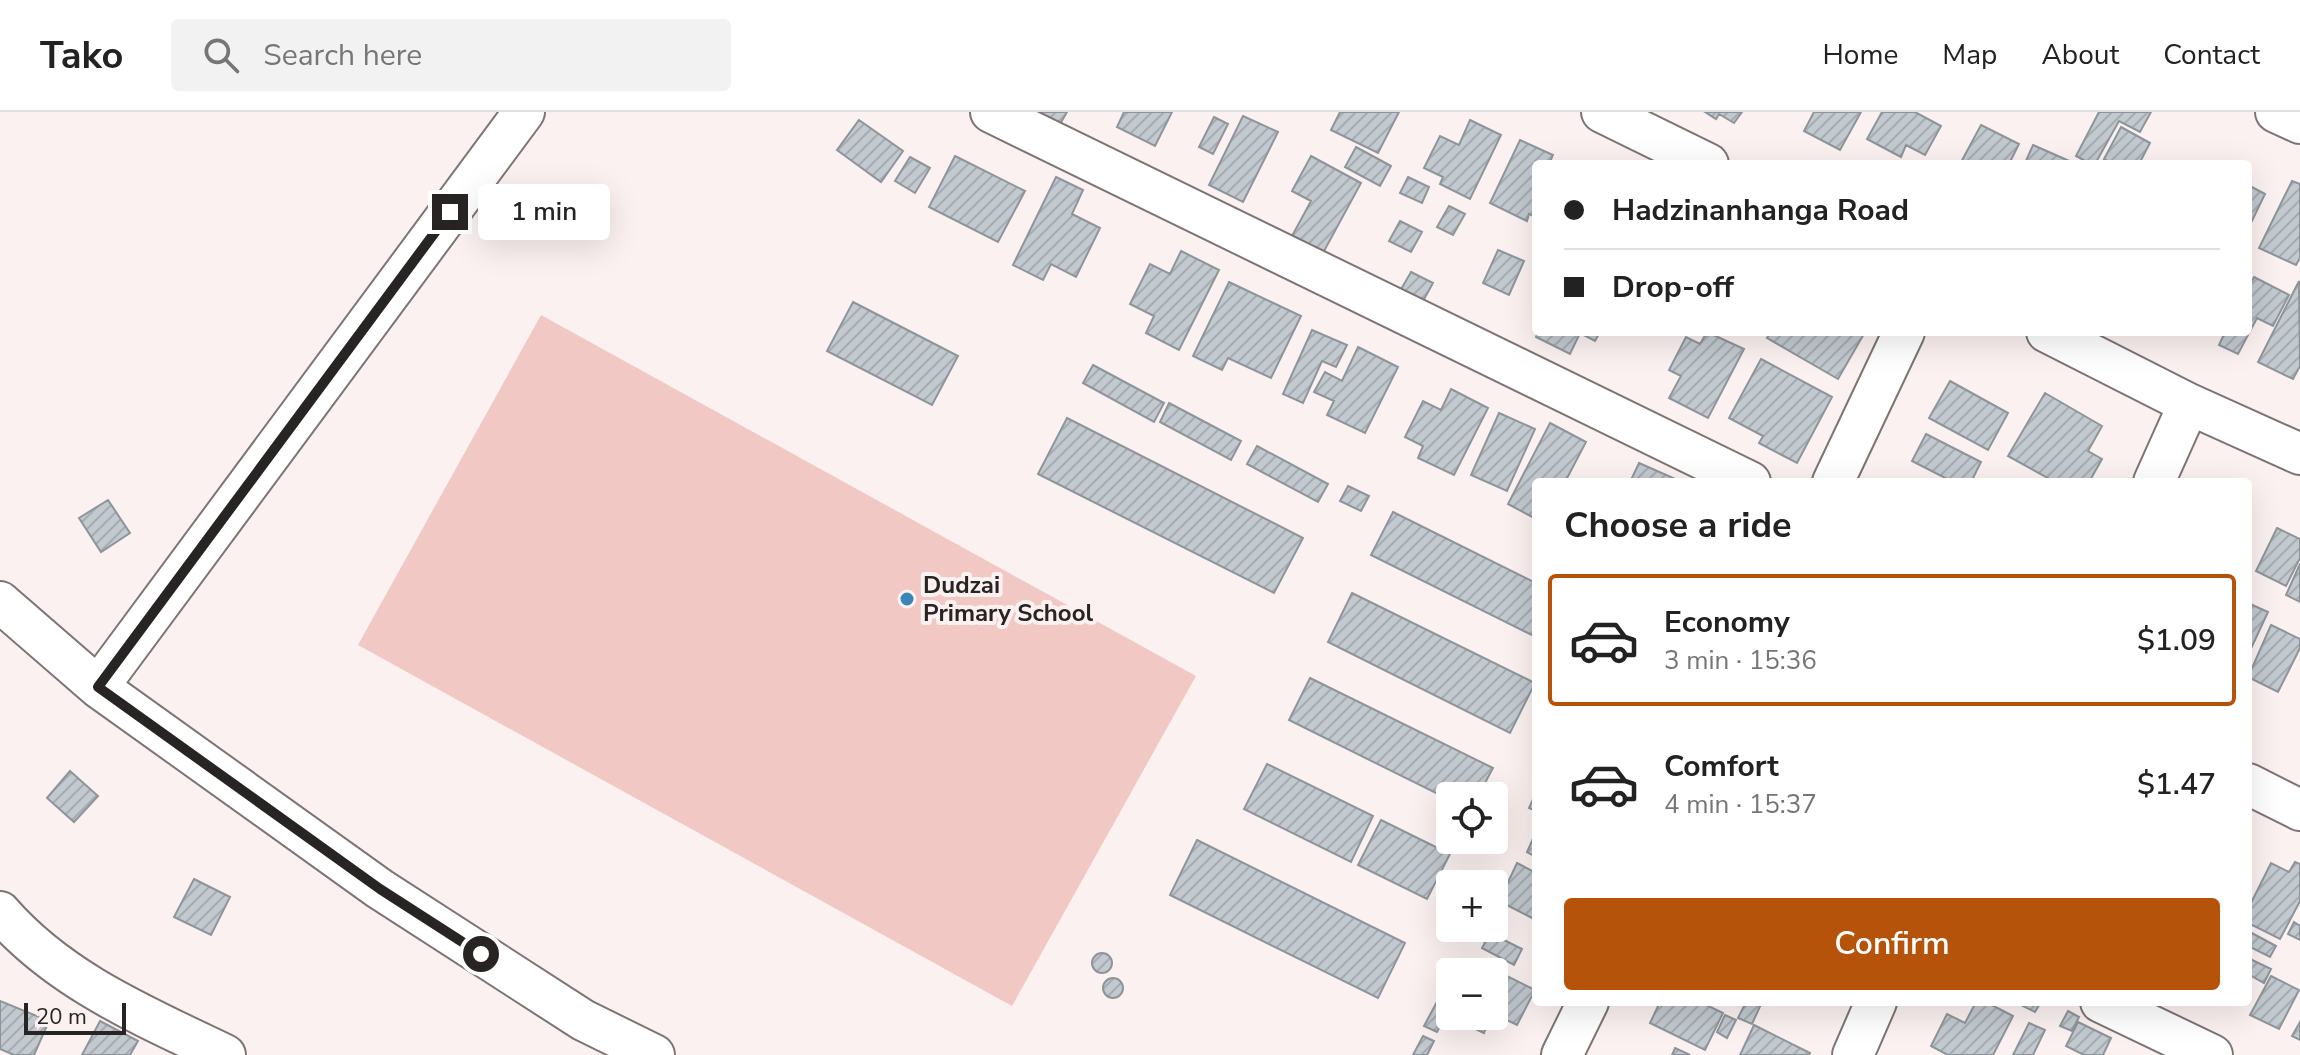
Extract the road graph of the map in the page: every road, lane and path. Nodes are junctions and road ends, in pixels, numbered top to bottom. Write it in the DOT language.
graph roads {
  1 [pos="524,112"];
  2 [pos="991,112"];
  3 [pos="1602,112"];
  4 [pos="2276,112"];
  5 [pos="2300,123"];
  6 [pos="1700,160"];
  7 [pos="1902,336"];
  8 [pos="2055,336"];
  9 [pos="2189,404"];
  10 [pos="2300,454"];
  11 [pos="1742,478"];
  12 [pos="1835,478"];
  13 [pos="2156,478"];
  14 [pos="0,602"];
  15 [pos="98,687"];
  16 [pos="2252,786"];
  17 [pos="2300,810"];
  18 [pos="0,912"];
  19 [pos="1586,1006"];
  20 [pos="1874,1006"];
  21 [pos="2109,1006"];
  22 [pos="225,1055"];
  23 [pos="654,1055"];
  24 [pos="1562,1055"];
  25 [pos="1853,1055"];
  26 [pos="2212,1055"];
  1 -- 15 [label="street"];
  2 -- 11 [label="street"];
  3 -- 6 [label="street"];
  4 -- 5 [label="street"];
  7 -- 12 [label="street"];
  8 -- 9 [label="street"];
  9 -- 10 [label="street"];
  9 -- 13 [label="street"];
  14 -- 15 [label="street"];
  15 -- 23 [label="street"];
  16 -- 17 [label="street"];
  18 -- 22 [label="street"];
  19 -- 24 [label="street"];
  20 -- 25 [label="street"];
  21 -- 26 [label="street"];
}
